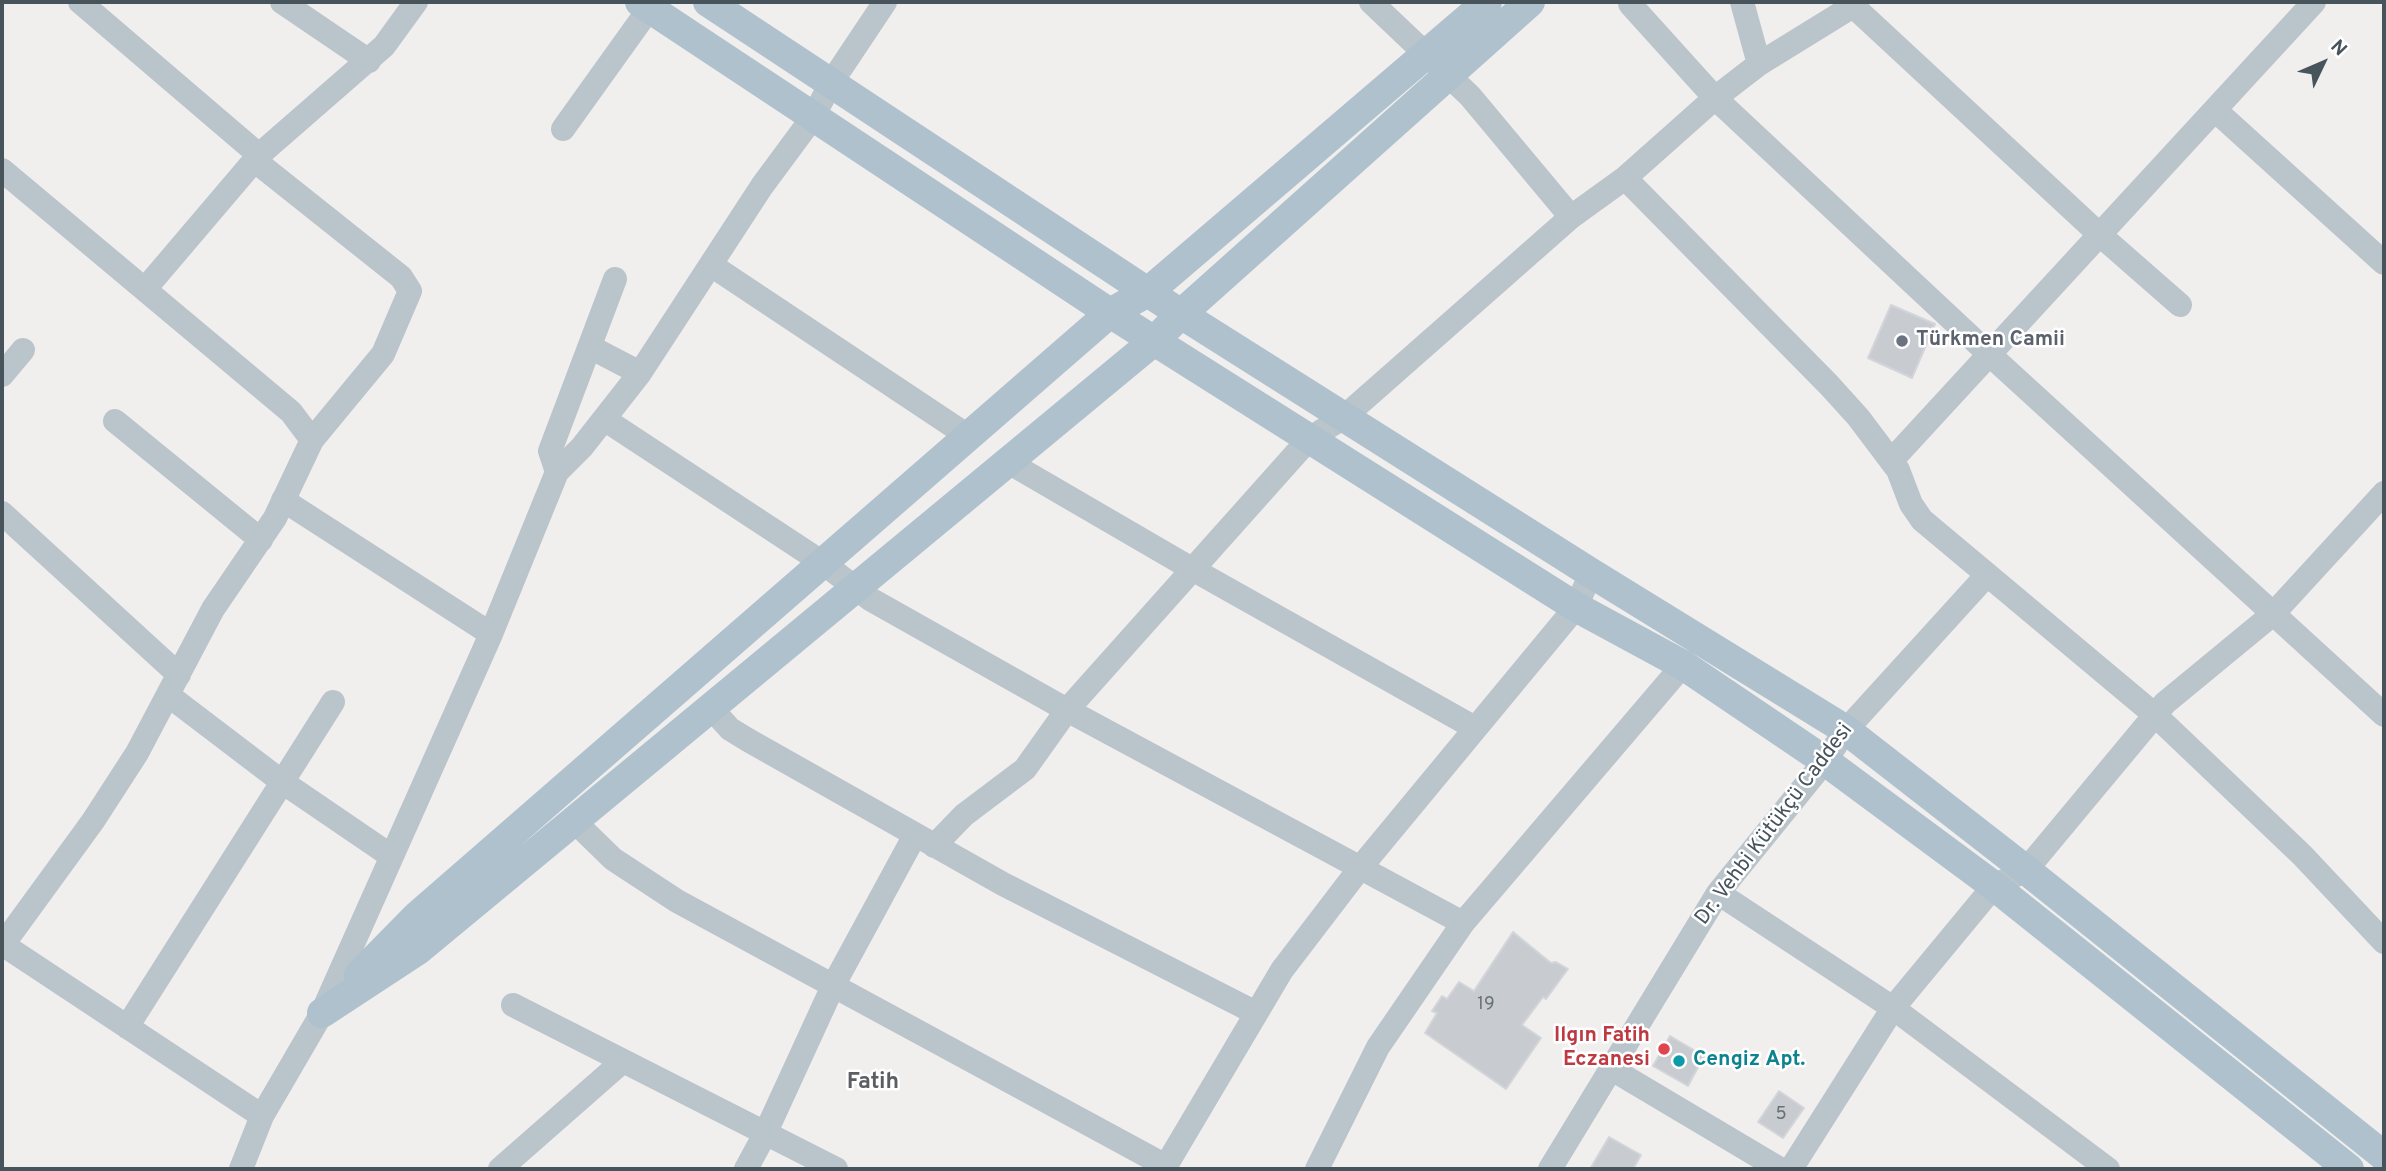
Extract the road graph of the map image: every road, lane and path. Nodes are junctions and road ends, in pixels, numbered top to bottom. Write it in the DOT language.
graph roads {
  1 [pos="79,2"];
  2 [pos="282,2"];
  3 [pos="416,2"];
  4 [pos="708,2"];
  5 [pos="885,2"];
  6 [pos="1370,2"];
  7 [pos="1487,2"];
  8 [pos="1530,2"];
  9 [pos="1742,2"];
  10 [pos="2314,2"];
  11 [pos="648,4"];
  12 [pos="1630,4"];
  13 [pos="1854,4"];
  14 [pos="1427,53"];
  15 [pos="369,61"];
  16 [pos="1759,64"];
  17 [pos="1449,75"];
  18 [pos="831,83"];
  19 [pos="1715,98"];
  20 [pos="2215,110"];
  21 [pos="814,117"];
  22 [pos="564,129"];
  23 [pos="256,157"];
  24 [pos="2,170"];
  25 [pos="1625,178"];
  26 [pos="1571,218"];
  27 [pos="2100,235"];
  28 [pos="2384,263"];
  29 [pos="711,265"];
  30 [pos="615,279"];
  31 [pos="145,289"];
  32 [pos="1147,292"];
  33 [pos="2180,304"];
  34 [pos="1110,313"];
  35 [pos="1181,314"];
  36 [pos="1154,341"];
  37 [pos="590,346"];
  38 [pos="23,350"];
  39 [pos="1990,355"];
  40 [pos="640,373"];
  41 [pos="2,375"];
  42 [pos="1344,416"];
  43 [pos="604,419"];
  44 [pos="115,421"];
  45 [pos="968,436"];
  46 [pos="1309,439"];
  47 [pos="312,440"];
  48 [pos="1891,460"];
  49 [pos="1008,461"];
  50 [pos="557,472"];
  51 [pos="2384,494"];
  52 [pos="283,499"];
  53 [pos="2,513"];
  54 [pos="261,540"];
  55 [pos="823,563"];
  56 [pos="1192,569"];
  57 [pos="1591,573"];
  58 [pos="1987,575"];
  59 [pos="855,588"];
  60 [pos="1576,607"];
  61 [pos="2273,614"];
  62 [pos="491,634"];
  63 [pos="1683,665"];
  64 [pos="174,685"];
  65 [pos="333,702"];
  66 [pos="711,708"];
  67 [pos="1067,710"];
  68 [pos="2155,715"];
  69 [pos="2384,716"];
  70 [pos="1475,729"];
  71 [pos="1846,730"];
  72 [pos="1825,761"];
  73 [pos="281,781"];
  74 [pos="573,821"];
  75 [pos="925,840"];
  76 [pos="391,856"];
  77 [pos="1360,868"];
  78 [pos="2026,870"];
  79 [pos="1994,886"];
  80 [pos="1718,893"];
  81 [pos="1463,923"];
  82 [pos="2384,942"];
  83 [pos="2,945"];
  84 [pos="833,986"];
  85 [pos="513,1005"];
  86 [pos="1893,1009"];
  87 [pos="322,1013"];
  88 [pos="1256,1013"];
  89 [pos="127,1027"];
  90 [pos="623,1061"];
  91 [pos="1610,1068"];
  92 [pos="262,1116"];
  93 [pos="765,1134"];
  94 [pos="2384,1155"];
  95 [pos="1165,1168"];
  96 [pos="241,1169"];
  97 [pos="500,1169"];
  98 [pos="746,1169"];
  99 [pos="836,1169"];
  100 [pos="1317,1169"];
  101 [pos="1550,1169"];
  102 [pos="1780,1169"];
  103 [pos="1791,1169"];
  104 [pos="2108,1169"];
  105 [pos="2349,1169"];
  106 [pos="2371,1169"];
  1 -- 23 [label="street"];
  2 -- 15 [label="street"];
  3 -- 15 [label="street"];
  4 -- 18 [label="main road"];
  5 -- 18 [label="street"];
  6 -- 14 [label="street"];
  7 -- 14 [label="main road"];
  8 -- 17 [label="main road"];
  9 -- 16 [label="street"];
  10 -- 20 [label="street"];
  11 -- 21 [label="main road"];
  11 -- 22 [label="street"];
  12 -- 19 [label="street"];
  13 -- 16 [label="street"];
  13 -- 27 [label="street"];
  14 -- 17 [label="street"];
  14 -- 32 [label="main road"];
  15 -- 23 [label="street"];
  16 -- 19 [label="street"];
  17 -- 26 [label="street"];
  17 -- 35 [label="main road"];
  18 -- 21 [label="street"];
  18 -- 32 [label="main road"];
  19 -- 25 [label="street"];
  19 -- 39 [label="street"];
  20 -- 27 [label="street"];
  20 -- 28 [label="street"];
  21 -- 29 [label="street"];
  21 -- 34 [label="main road"];
  23 -- 31 [label="street"];
  23 -- 47 [label="street"];
  24 -- 31 [label="street"];
  25 -- 26 [label="street"];
  25 -- 48 [label="street"];
  26 -- 42 [label="street"];
  27 -- 33 [label="street"];
  27 -- 39 [label="street"];
  29 -- 40 [label="street"];
  29 -- 45 [label="street"];
  30 -- 37 [label="street"];
  31 -- 47 [label="street"];
  32 -- 34 [label="main road"];
  32 -- 35 [label="main road"];
  34 -- 36 [label="main road"];
  34 -- 45 [label="main road"];
  35 -- 36 [label="main road"];
  35 -- 42 [label="main road"];
  36 -- 46 [label="main road"];
  36 -- 49 [label="main road"];
  37 -- 40 [label="street"];
  37 -- 50 [label="street"];
  38 -- 41 [label="street"];
  39 -- 48 [label="street"];
  39 -- 61 [label="street"];
  40 -- 43 [label="street"];
  42 -- 46 [label="street"];
  42 -- 57 [label="main road"];
  43 -- 50 [label="street"];
  43 -- 55 [label="street"];
  44 -- 54 [label="street"];
  45 -- 55 [label="main road"];
  46 -- 56 [label="street"];
  46 -- 60 [label="main road"];
  47 -- 52 [label="street"];
  48 -- 58 [label="street"];
  49 -- 56 [label="street"];
  49 -- 59 [label="main road"];
  50 -- 62 [label="street"];
  51 -- 61 [label="street"];
  52 -- 54 [label="street"];
  52 -- 62 [label="street"];
  53 -- 64 [label="street"];
  54 -- 64 [label="street"];
  55 -- 59 [label="street"];
  55 -- 87 [label="main road"];
  56 -- 67 [label="street"];
  56 -- 70 [label="street"];
  57 -- 60 [label="street"];
  57 -- 71 [label="main road"];
  58 -- 68 [label="street"];
  58 -- 71 [label="street, Dr. Vehbi Kütükçü Caddesi"];
  59 -- 66 [label="main road"];
  59 -- 67 [label="street"];
  60 -- 63 [label="main road"];
  60 -- 70 [label="street"];
  61 -- 68 [label="street"];
  61 -- 69 [label="street"];
  62 -- 76 [label="street"];
  63 -- 72 [label="main road"];
  63 -- 81 [label="street"];
  64 -- 73 [label="street"];
  64 -- 83 [label="street"];
  65 -- 73 [label="street"];
  66 -- 74 [label="main road"];
  66 -- 75 [label="street"];
  67 -- 75 [label="street"];
  67 -- 77 [label="street"];
  68 -- 78 [label="street"];
  68 -- 82 [label="street"];
  70 -- 77 [label="street"];
  71 -- 72 [label="street, Dr. Vehbi Kütükçü Caddesi"];
  71 -- 78 [label="main road"];
  72 -- 79 [label="main road"];
  72 -- 80 [label="street, Dr. Vehbi Kütükçü Caddesi"];
  73 -- 76 [label="street"];
  73 -- 89 [label="street"];
  74 -- 84 [label="street"];
  74 -- 87 [label="main road"];
  75 -- 84 [label="street"];
  75 -- 88 [label="street"];
  76 -- 87 [label="street"];
  77 -- 81 [label="street"];
  77 -- 88 [label="street"];
  78 -- 79 [label="street"];
  78 -- 94 [label="main road"];
  79 -- 86 [label="street"];
  79 -- 105 [label="main road"];
  80 -- 86 [label="street"];
  80 -- 91 [label="street, Dr. Vehbi Kütükçü Caddesi"];
  81 -- 100 [label="street"];
  83 -- 89 [label="street"];
  84 -- 93 [label="street"];
  84 -- 95 [label="street"];
  85 -- 90 [label="street"];
  86 -- 103 [label="street"];
  86 -- 104 [label="street"];
  87 -- 92 [label="street"];
  88 -- 95 [label="street"];
  89 -- 92 [label="street"];
  90 -- 93 [label="street"];
  90 -- 97 [label="street"];
  91 -- 101 [label="street, Dr. Vehbi Kütükçü Caddesi"];
  91 -- 102 [label="street"];
  92 -- 96 [label="street"];
  93 -- 98 [label="street"];
  93 -- 99 [label="street"];
  94 -- 106 [label="street"];
}
